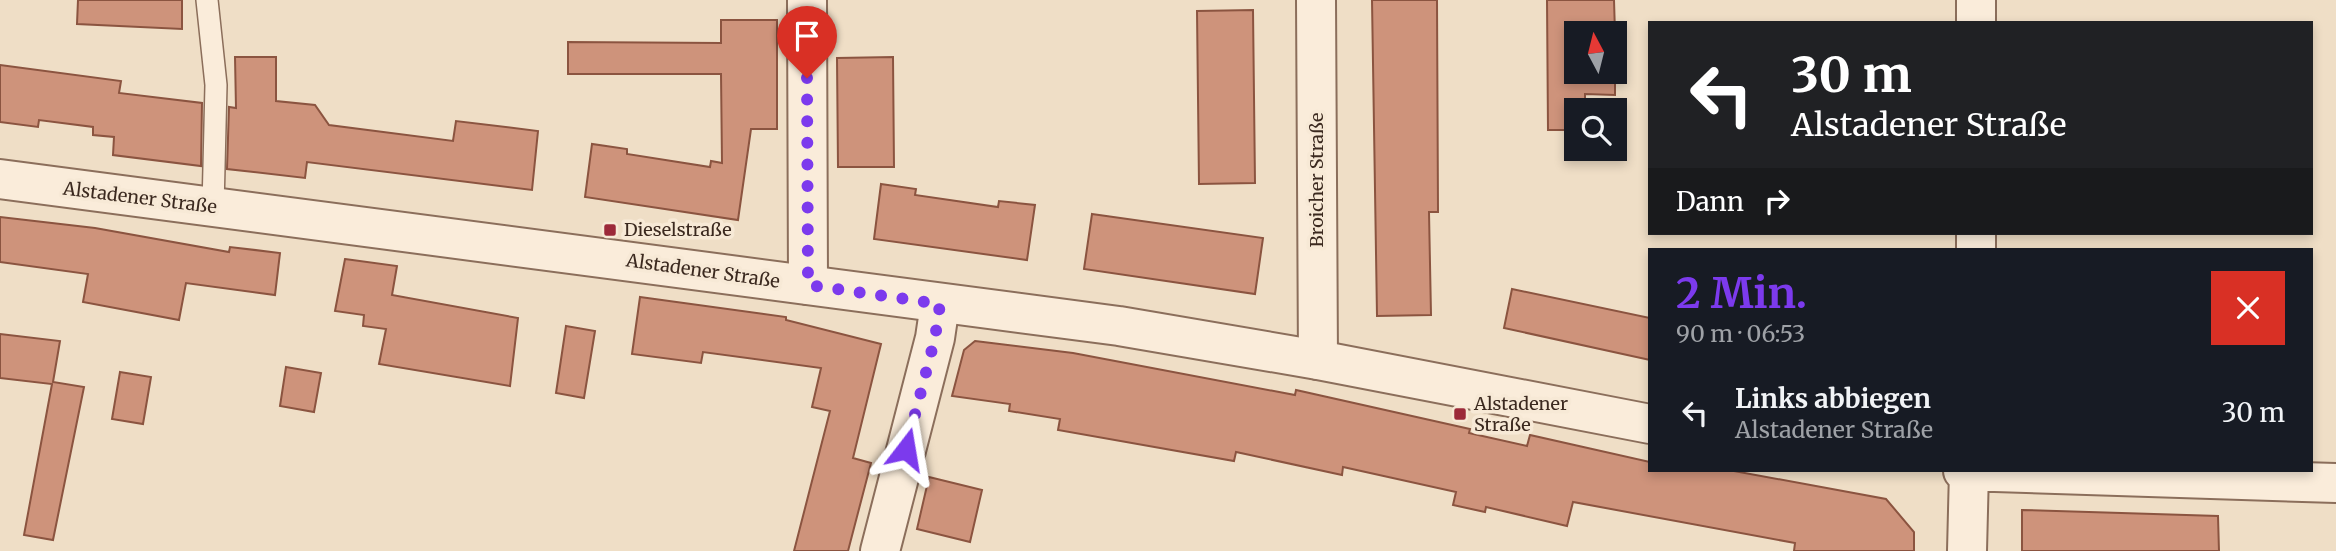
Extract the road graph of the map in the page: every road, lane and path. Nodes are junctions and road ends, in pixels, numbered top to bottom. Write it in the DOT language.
graph roads {
  1 [pos="207,0"];
  2 [pos="807,0"];
  3 [pos="1316,0"];
  4 [pos="1976,0"];
  5 [pos="1976,21"];
  6 [pos="0,179"];
  7 [pos="212,207"];
  8 [pos="808,285"];
  9 [pos="940,304"];
  10 [pos="1318,360"];
  11 [pos="1648,424"];
  12 [pos="1969,472"];
  13 [pos="2000,472"];
  14 [pos="2336,483"];
  15 [pos="880,551"];
  16 [pos="1967,551"];
  1 -- 7 [label="lane"];
  2 -- 8 [label="street"];
  3 -- 10 [label="street, Broicher Straße"];
  4 -- 5 [label="street"];
  6 -- 7 [label="street, Alstadener Straße"];
  7 -- 8 [label="street, Alstadener Straße"];
  8 -- 9 [label="street, Alstadener Straße"];
  9 -- 10 [label="street, Alstadener Straße"];
  9 -- 15 [label="street"];
  10 -- 11 [label="street, Alstadener Straße"];
  12 -- 16 [label="street"];
  13 -- 14 [label="street"];
}
